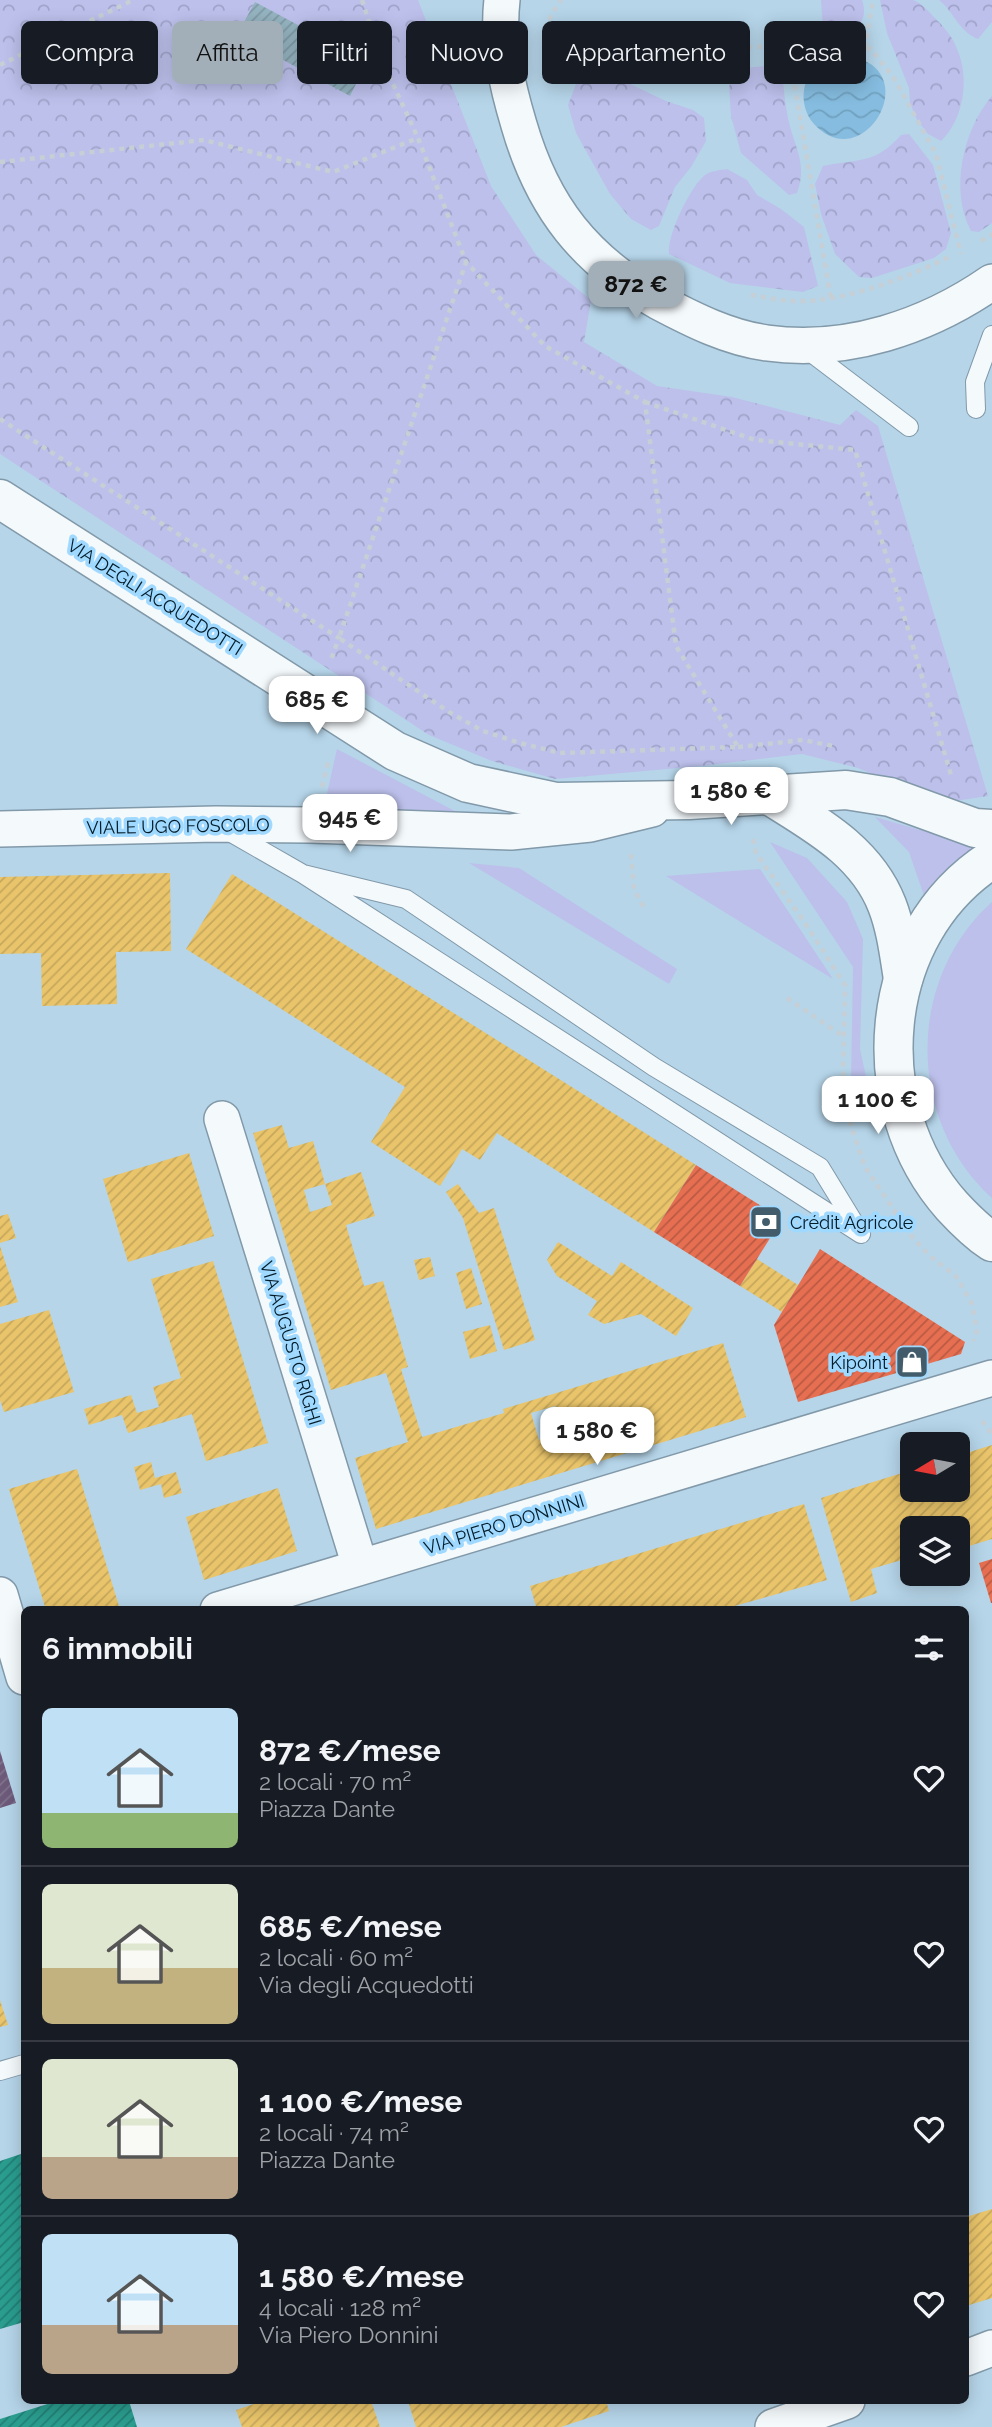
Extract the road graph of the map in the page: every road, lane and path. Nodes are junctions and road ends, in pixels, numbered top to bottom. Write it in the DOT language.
graph roads {
  1 [pos="133,0"];
  2 [pos="362,0"];
  3 [pos="502,0"];
  4 [pos="561,0"];
  5 [pos="873,0"];
  6 [pos="549,21"];
  7 [pos="866,37"];
  8 [pos="866,48"];
  9 [pos="0,65"];
  10 [pos="794,84"];
  11 [pos="418,138"];
  12 [pos="0,162"];
  13 [pos="992,234"];
  14 [pos="960,252"];
  15 [pos="466,262"];
  16 [pos="985,287"];
  17 [pos="743,294"];
  18 [pos="831,298"];
  19 [pos="992,335"];
  20 [pos="838,343"];
  21 [pos="802,345"];
  22 [pos="645,402"];
  23 [pos="976,409"];
  24 [pos="0,419"];
  25 [pos="909,427"];
  26 [pos="0,499"];
  27 [pos="340,638"];
  28 [pos="327,707"];
  29 [pos="951,775"];
  30 [pos="769,795"];
  31 [pos="689,800"];
  32 [pos="216,824"];
  33 [pos="311,825"];
  34 [pos="992,828"];
  35 [pos="0,829"];
  36 [pos="630,850"];
  37 [pos="992,859"];
  38 [pos="303,874"];
  39 [pos="645,910"];
  40 [pos="903,979"];
  41 [pos="788,998"];
  42 [pos="844,1036"];
  43 [pos="222,1119"];
  44 [pos="992,1242"];
  45 [pos="992,1378"];
  46 [pos="360,1566"];
  47 [pos="0,1595"];
  48 [pos="231,1606"];
  49 [pos="18,1674"];
  50 [pos="21,2065"];
  51 [pos="0,2071"];
  52 [pos="992,2348"];
  53 [pos="969,2356"];
  54 [pos="835,2404"];
  55 [pos="789,2415"];
  1 -- 9 [label="path"];
  2 -- 11 [label="path"];
  3 -- 21 [label="street"];
  4 -- 6 [label="path"];
  5 -- 7 [label="path"];
  8 -- 14 [label="path"];
  10 -- 18 [label="path"];
  11 -- 12 [label="path"];
  11 -- 15 [label="path"];
  13 -- 14 [label="path"];
  14 -- 16 [label="path"];
  14 -- 18 [label="path"];
  15 -- 22 [label="path"];
  15 -- 27 [label="path"];
  16 -- 20 [label="street"];
  17 -- 18 [label="path"];
  18 -- 20 [label="path"];
  19 -- 23 [label="lane"];
  20 -- 21 [label="street"];
  21 -- 25 [label="lane"];
  22 -- 27 [label="path"];
  22 -- 29 [label="path"];
  24 -- 27 [label="path"];
  26 -- 28 [label="main road, VIA DEGLI ACQUEDOTTI"];
  27 -- 28 [label="path"];
  28 -- 31 [label="main road, VIA DEGLI ACQUEDOTTI"];
  28 -- 33 [label="path"];
  30 -- 31 [label="main road, VIA DEGLI ACQUEDOTTI"];
  30 -- 34 [label="main road, VIA DEGLI ACQUEDOTTI"];
  30 -- 40 [label="main road"];
  31 -- 33 [label="street, VIALE UGO FOSCOLO"];
  32 -- 33 [label="street, VIALE UGO FOSCOLO"];
  32 -- 35 [label="street, VIALE UGO FOSCOLO"];
  32 -- 38 [label="lane"];
  36 -- 39 [label="path"];
  37 -- 40 [label="main road"];
  38 -- 38 [label="lane"];
  40 -- 44 [label="main road"];
  41 -- 42 [label="path"];
  43 -- 46 [label="street, VIA AUGUSTO RIGHI"];
  45 -- 46 [label="street, VIA PIERO DONNINI"];
  46 -- 48 [label="street, VIA PIERO DONNINI"];
  47 -- 49 [label="street"];
  50 -- 51 [label="lane"];
  52 -- 53 [label="street"];
  54 -- 55 [label="street"];
}
